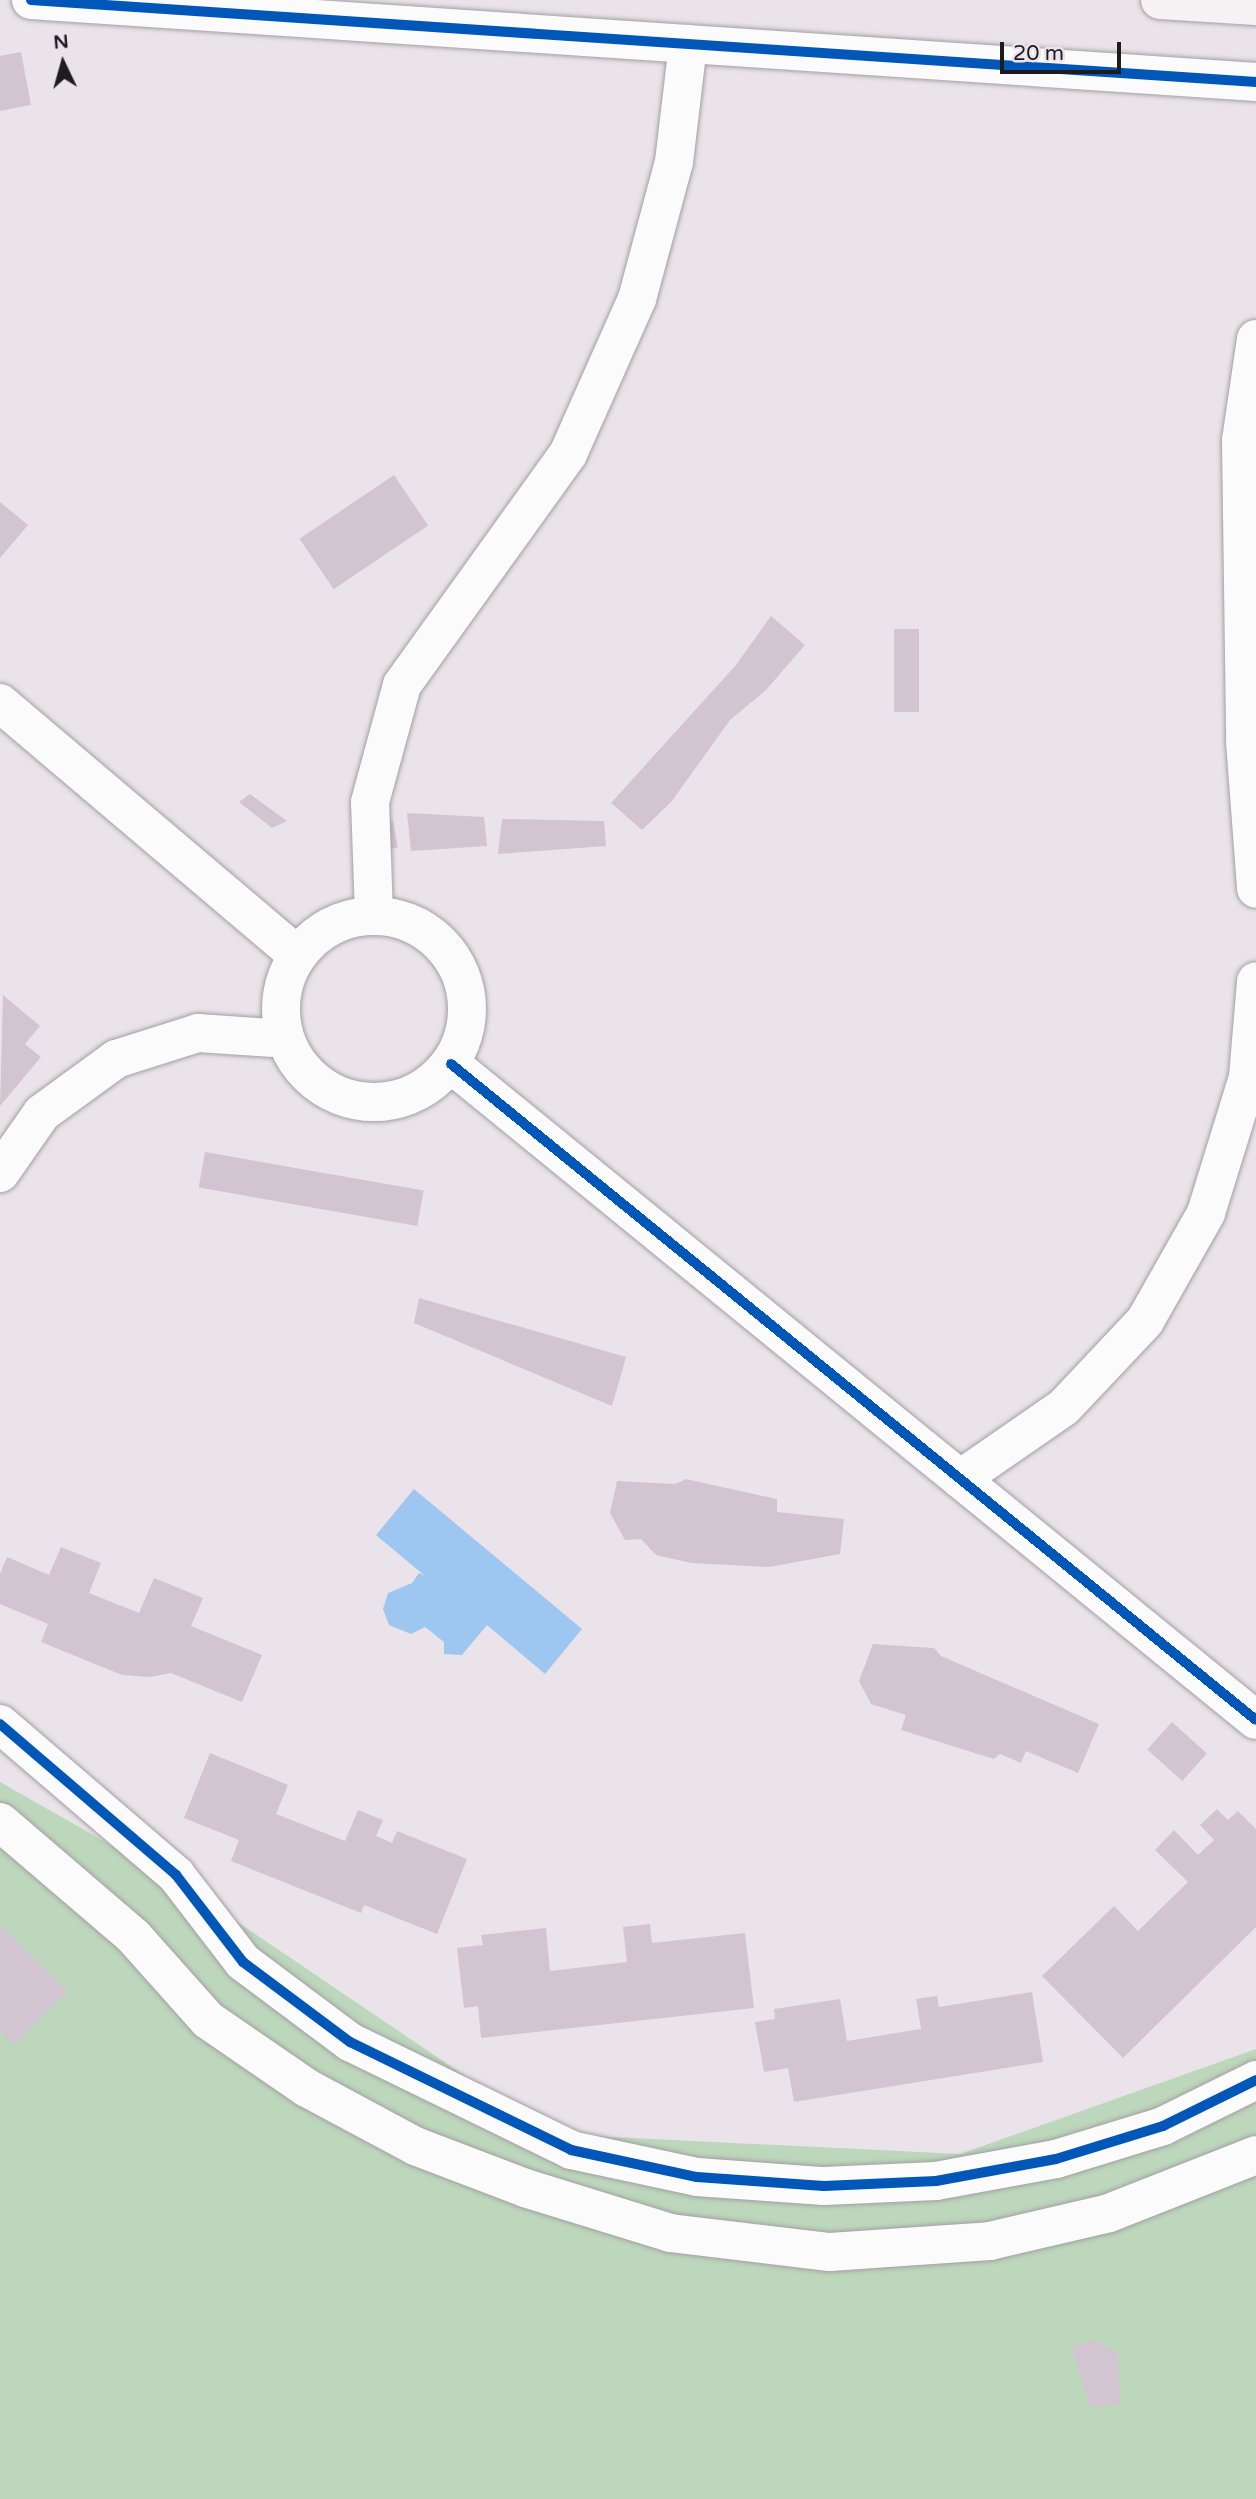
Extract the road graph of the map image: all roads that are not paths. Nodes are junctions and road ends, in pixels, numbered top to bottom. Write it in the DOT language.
graph roads {
  1 [pos="31,0"];
  2 [pos="1160,0"];
  3 [pos="1256,6"];
  4 [pos="688,44"];
  5 [pos="1256,82"];
  6 [pos="1256,339"];
  7 [pos="0,704"];
  8 [pos="1256,889"];
  9 [pos="374,915"];
  10 [pos="297,955"];
  11 [pos="1256,981"];
  12 [pos="285,1039"];
  13 [pos="451,1063"];
  14 [pos="0,1173"];
  15 [pos="960,1479"];
  16 [pos="1256,1720"];
  17 [pos="0,1724"];
  18 [pos="0,1822"];
  19 [pos="1256,2080"];
  20 [pos="1256,2155"];
  1 -- 4 [label="street"];
  2 -- 3 [label="street"];
  4 -- 5 [label="street"];
  4 -- 9 [label="street"];
  6 -- 8 [label="street"];
  7 -- 10 [label="street"];
  9 -- 10 [label="street"];
  9 -- 13 [label="street"];
  10 -- 12 [label="street"];
  11 -- 15 [label="street"];
  12 -- 13 [label="street"];
  12 -- 14 [label="street"];
  13 -- 15 [label="street"];
  15 -- 16 [label="street"];
  17 -- 19 [label="street"];
  18 -- 20 [label="street"];
}
